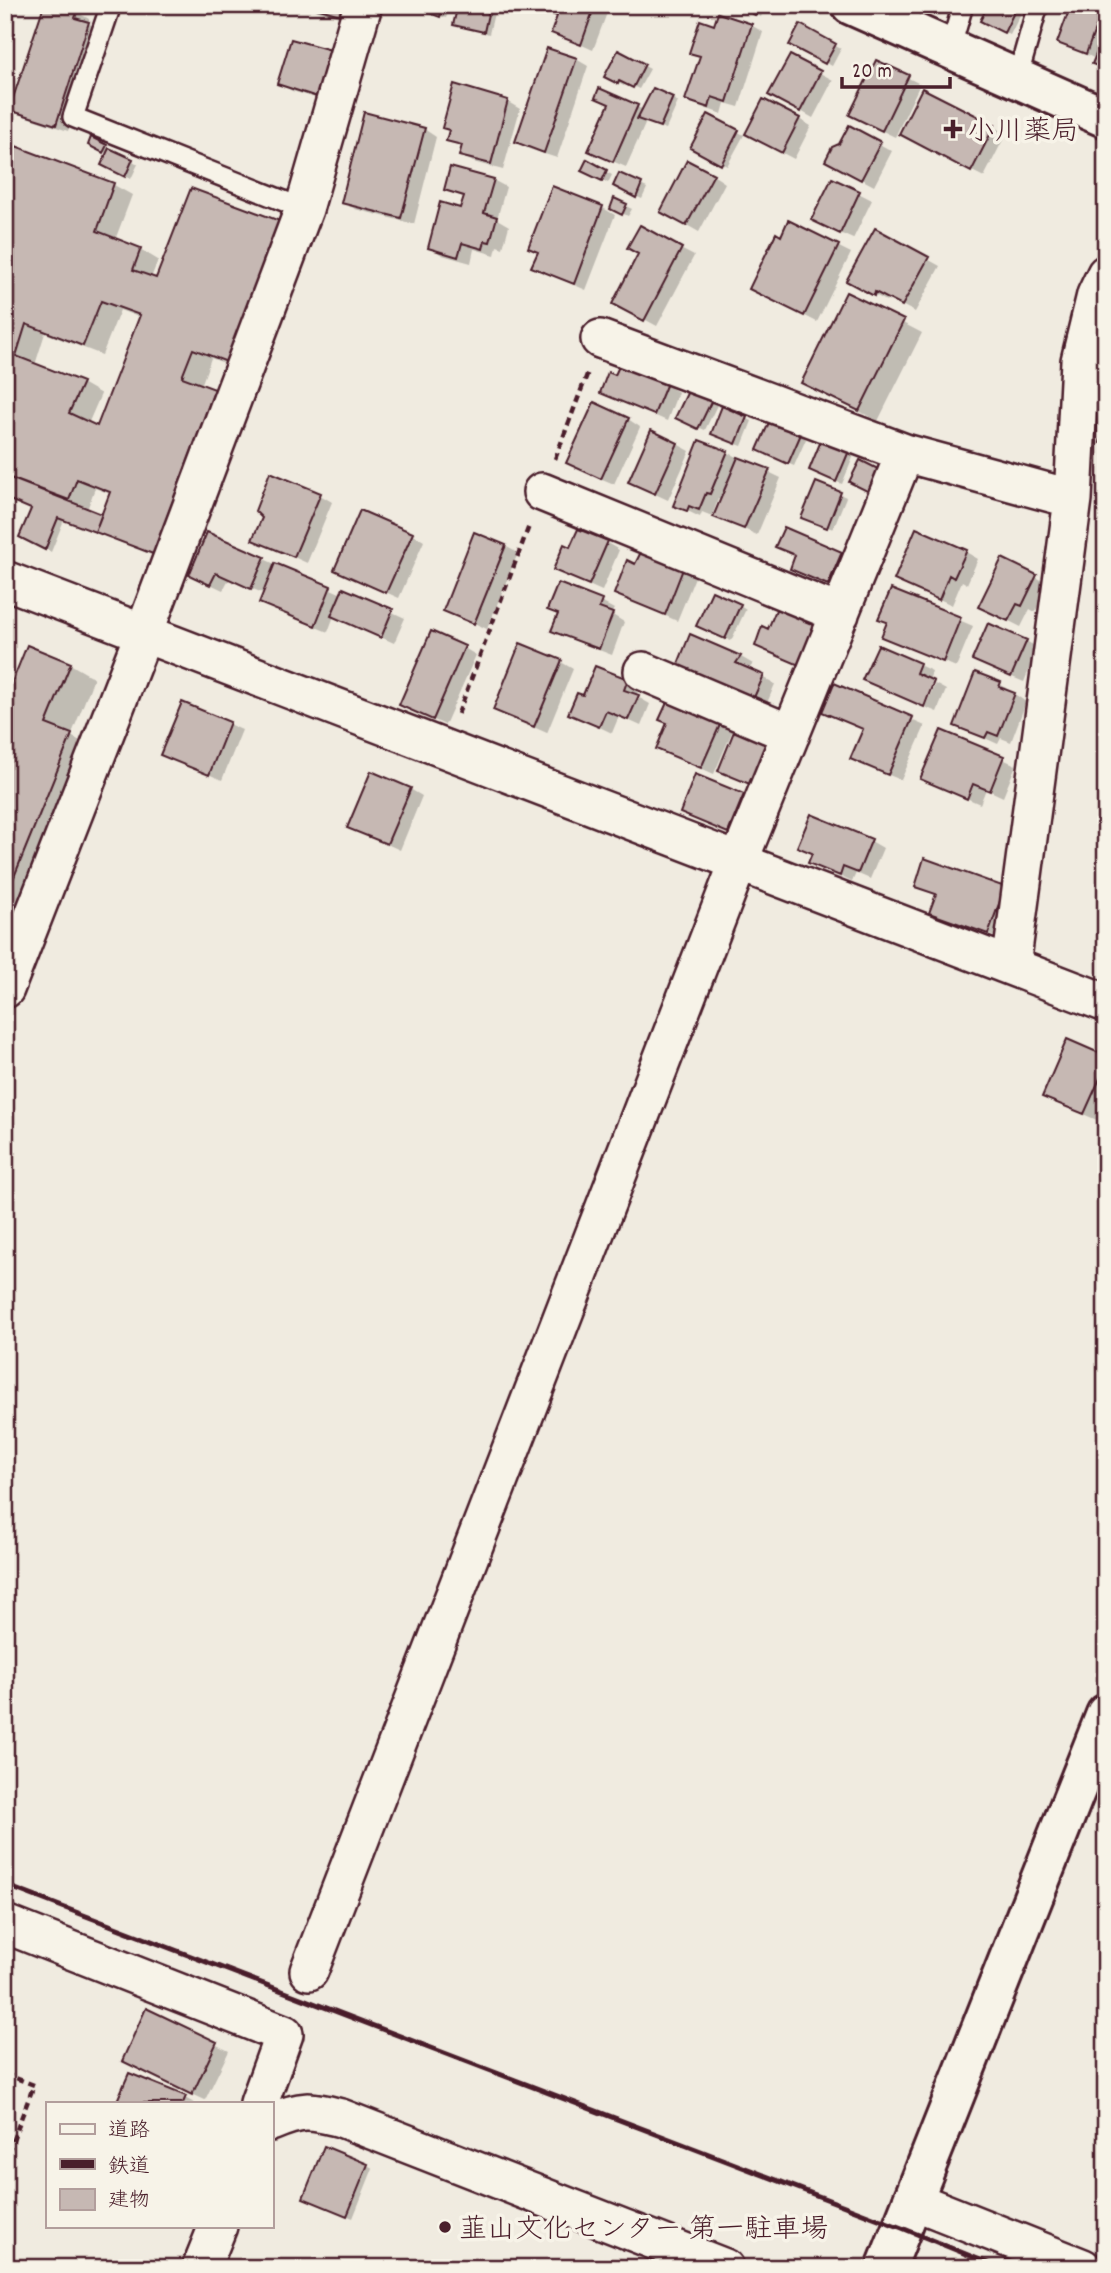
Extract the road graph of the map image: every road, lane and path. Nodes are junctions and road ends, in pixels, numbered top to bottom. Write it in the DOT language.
graph roads {
  1 [pos="111,5"];
  2 [pos="363,5"];
  3 [pos="851,5"];
  4 [pos="963,5"];
  5 [pos="1038,5"];
  6 [pos="950,49"];
  7 [pos="1017,79"];
  8 [pos="1106,118"];
  9 [pos="304,209"];
  10 [pos="1106,274"];
  11 [pos="600,339"];
  12 [pos="905,453"];
  13 [pos="542,492"];
  14 [pos="1073,499"];
  15 [pos="5,580"];
  16 [pos="839,614"];
  17 [pos="144,632"];
  18 [pos="643,671"];
  19 [pos="790,734"];
  20 [pos="446,748"];
  21 [pos="739,861"];
  22 [pos="1011,967"];
  23 [pos="5,989"];
  24 [pos="1106,1003"];
  25 [pos="1106,1714"];
  26 [pos="5,1924"];
  27 [pos="309,1971"];
  28 [pos="5,2074"];
  29 [pos="259,2102"];
  30 [pos="273,2121"];
  31 [pos="5,2160"];
  32 [pos="912,2200"];
  33 [pos="217,2228"];
  34 [pos="201,2268"];
  35 [pos="725,2268"];
  36 [pos="886,2268"];
  37 [pos="1083,2268"];
  1 -- 9 [label="lane"];
  2 -- 9 [label="street"];
  3 -- 6 [label="main road"];
  4 -- 6 [label="lane"];
  5 -- 7 [label="lane"];
  6 -- 7 [label="main road"];
  7 -- 8 [label="main road"];
  9 -- 17 [label="street"];
  10 -- 14 [label="street"];
  11 -- 12 [label="street"];
  11 -- 13 [label="path"];
  12 -- 14 [label="street"];
  12 -- 16 [label="street"];
  13 -- 16 [label="street"];
  13 -- 20 [label="path"];
  14 -- 22 [label="street"];
  15 -- 17 [label="street"];
  16 -- 19 [label="street"];
  17 -- 20 [label="street"];
  17 -- 23 [label="street"];
  18 -- 19 [label="street"];
  19 -- 21 [label="street"];
  20 -- 21 [label="street"];
  21 -- 22 [label="street"];
  21 -- 27 [label="street"];
  22 -- 24 [label="street"];
  25 -- 32 [label="main road"];
  26 -- 29 [label="street"];
  28 -- 31 [label="path"];
  30 -- 35 [label="street"];
  32 -- 36 [label="main road"];
  32 -- 37 [label="street"];
  33 -- 34 [label="street"];
}
